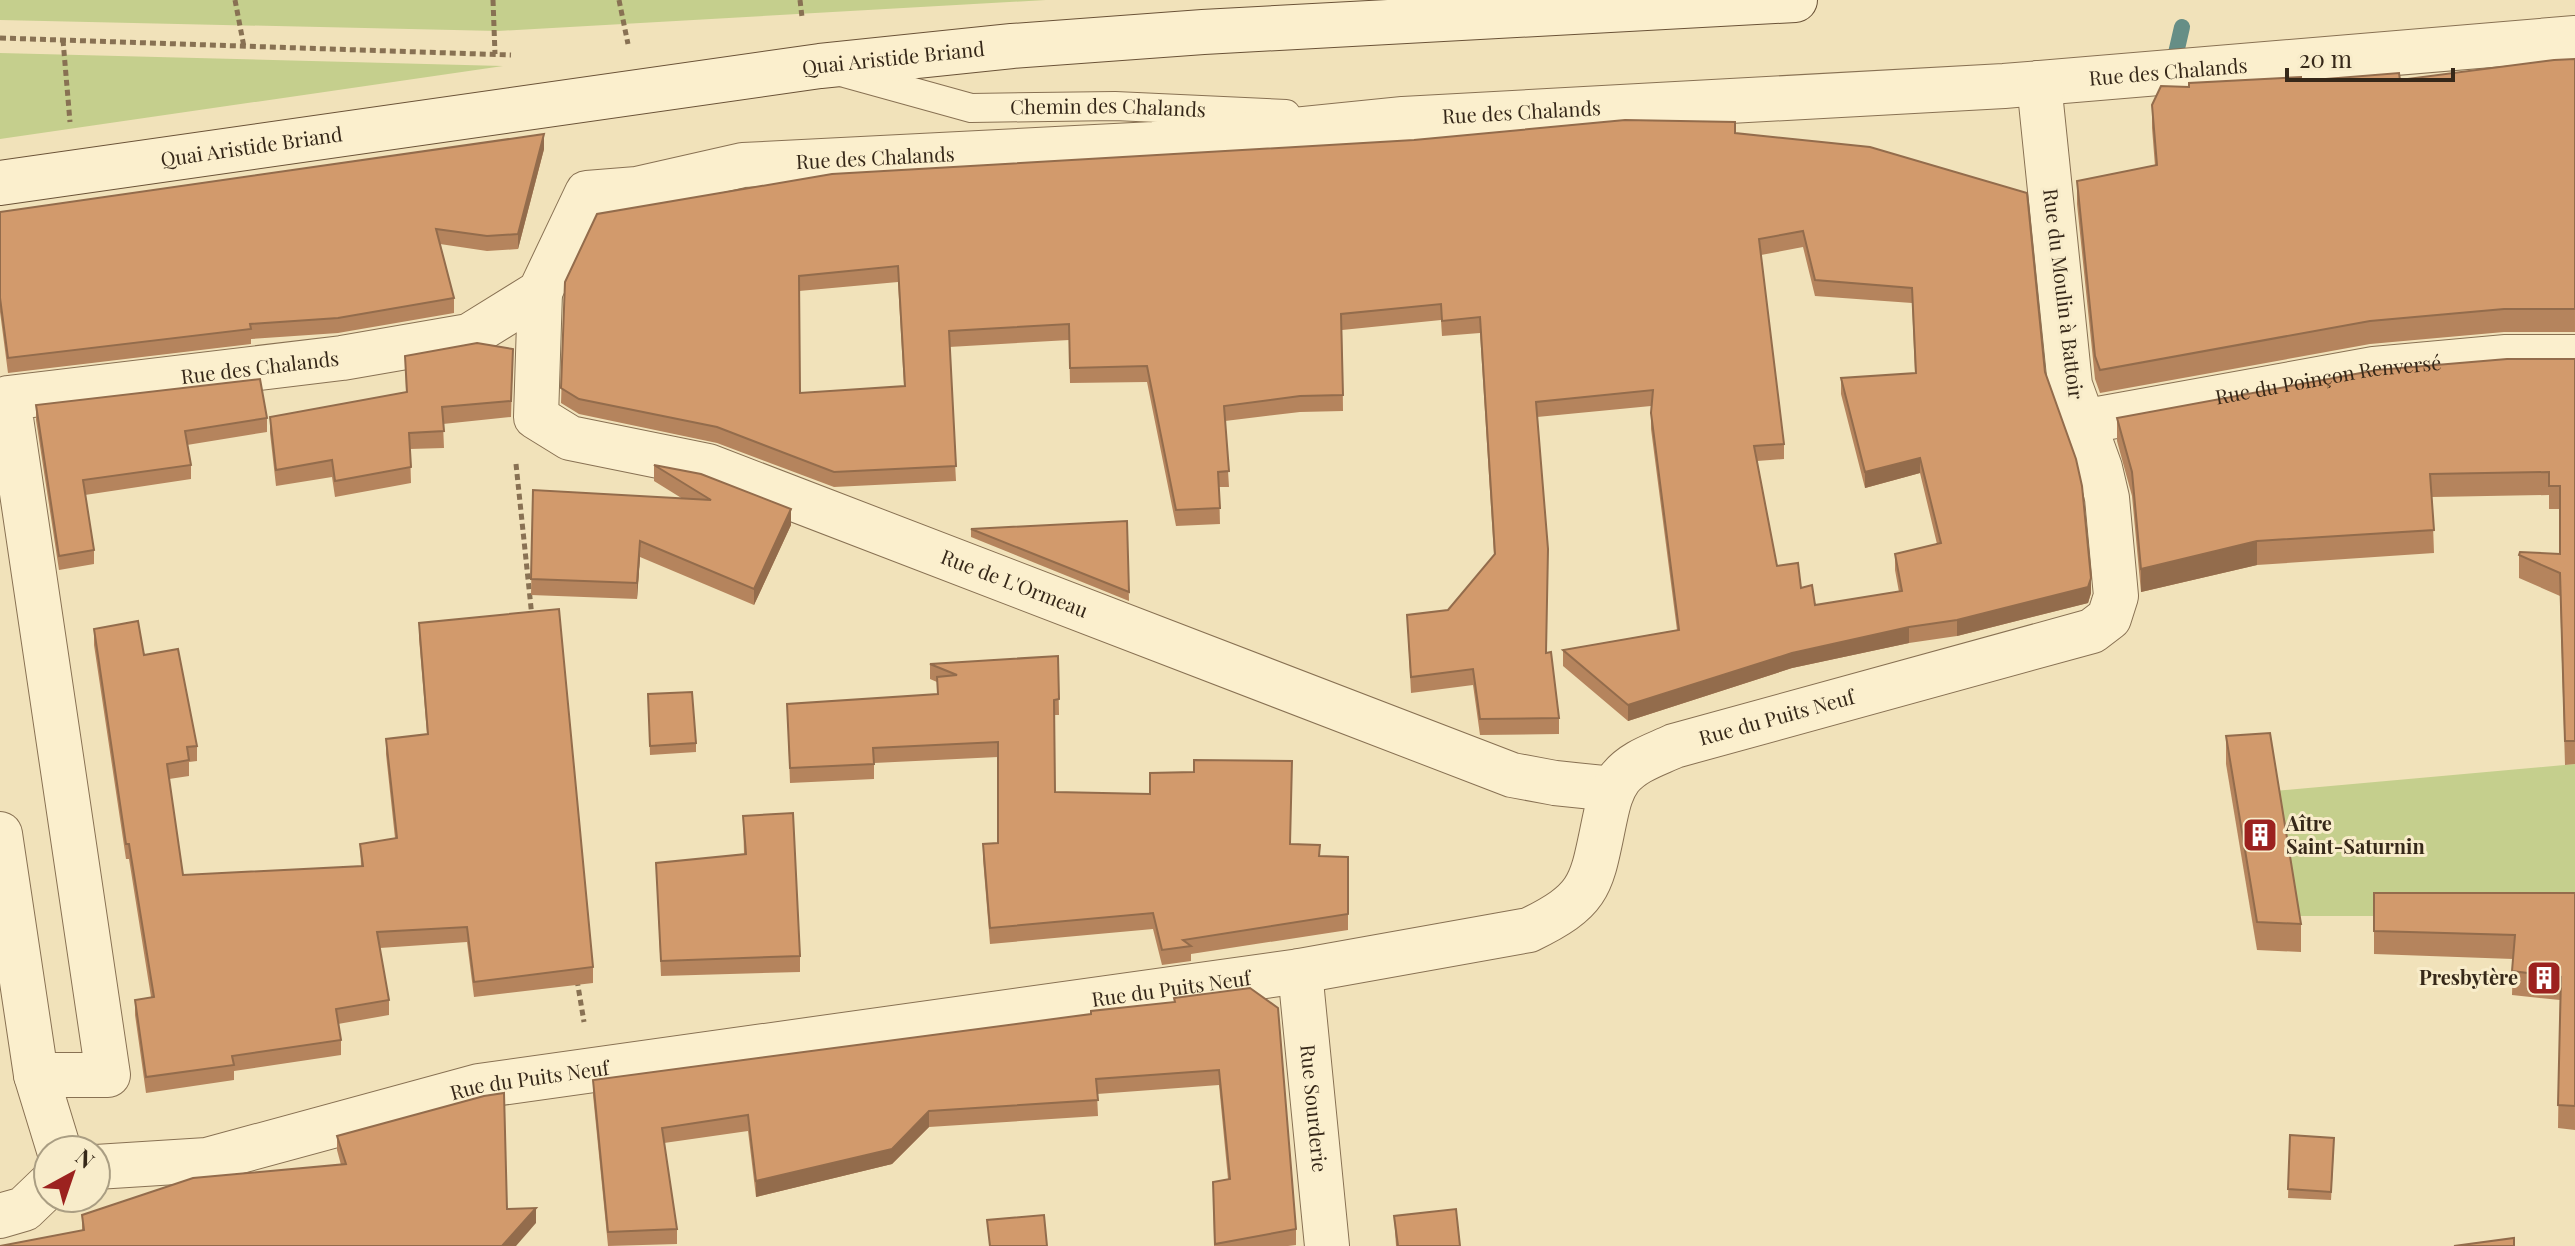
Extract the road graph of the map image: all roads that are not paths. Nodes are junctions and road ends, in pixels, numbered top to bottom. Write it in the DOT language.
graph roads {
  1 [pos="1795,0"];
  2 [pos="2575,38"];
  3 [pos="820,66"];
  4 [pos="2039,83"];
  5 [pos="1403,119"];
  6 [pos="0,183"];
  7 [pos="540,292"];
  8 [pos="2575,357"];
  9 [pos="2082,422"];
  10 [pos="2116,596"];
  11 [pos="1613,789"];
  12 [pos="0,834"];
  13 [pos="1300,971"];
  14 [pos="36,1075"];
  15 [pos="54,1134"];
  16 [pos="112,1166"];
  17 [pos="32,1201"];
  18 [pos="0,1216"];
  19 [pos="1327,1246"];
  1 -- 3 [label="street, Quai Aristide Briand"];
  2 -- 4 [label="street, Rue des Chalands"];
  3 -- 5 [label="lane, Chemin des Chalands"];
  3 -- 6 [label="street, Quai Aristide Briand"];
  4 -- 5 [label="street, Rue des Chalands"];
  4 -- 9 [label="street, Rue du Moulin à Battoir"];
  5 -- 7 [label="street, Rue des Chalands"];
  7 -- 11 [label="street, Rue de L'Ormeau"];
  7 -- 14 [label="street, Rue des Chalands"];
  8 -- 9 [label="street, Rue du Poinçon Renversé"];
  9 -- 10 [label="street, Rue du Moulin à Battoir"];
  10 -- 11 [label="street, Rue du Puits Neuf"];
  11 -- 13 [label="street, Rue du Puits Neuf"];
  12 -- 14 [label="street"];
  13 -- 16 [label="street, Rue du Puits Neuf"];
  13 -- 19 [label="street, Rue Sourderie"];
  14 -- 15 [label="street"];
  17 -- 18 [label="street"];
}
